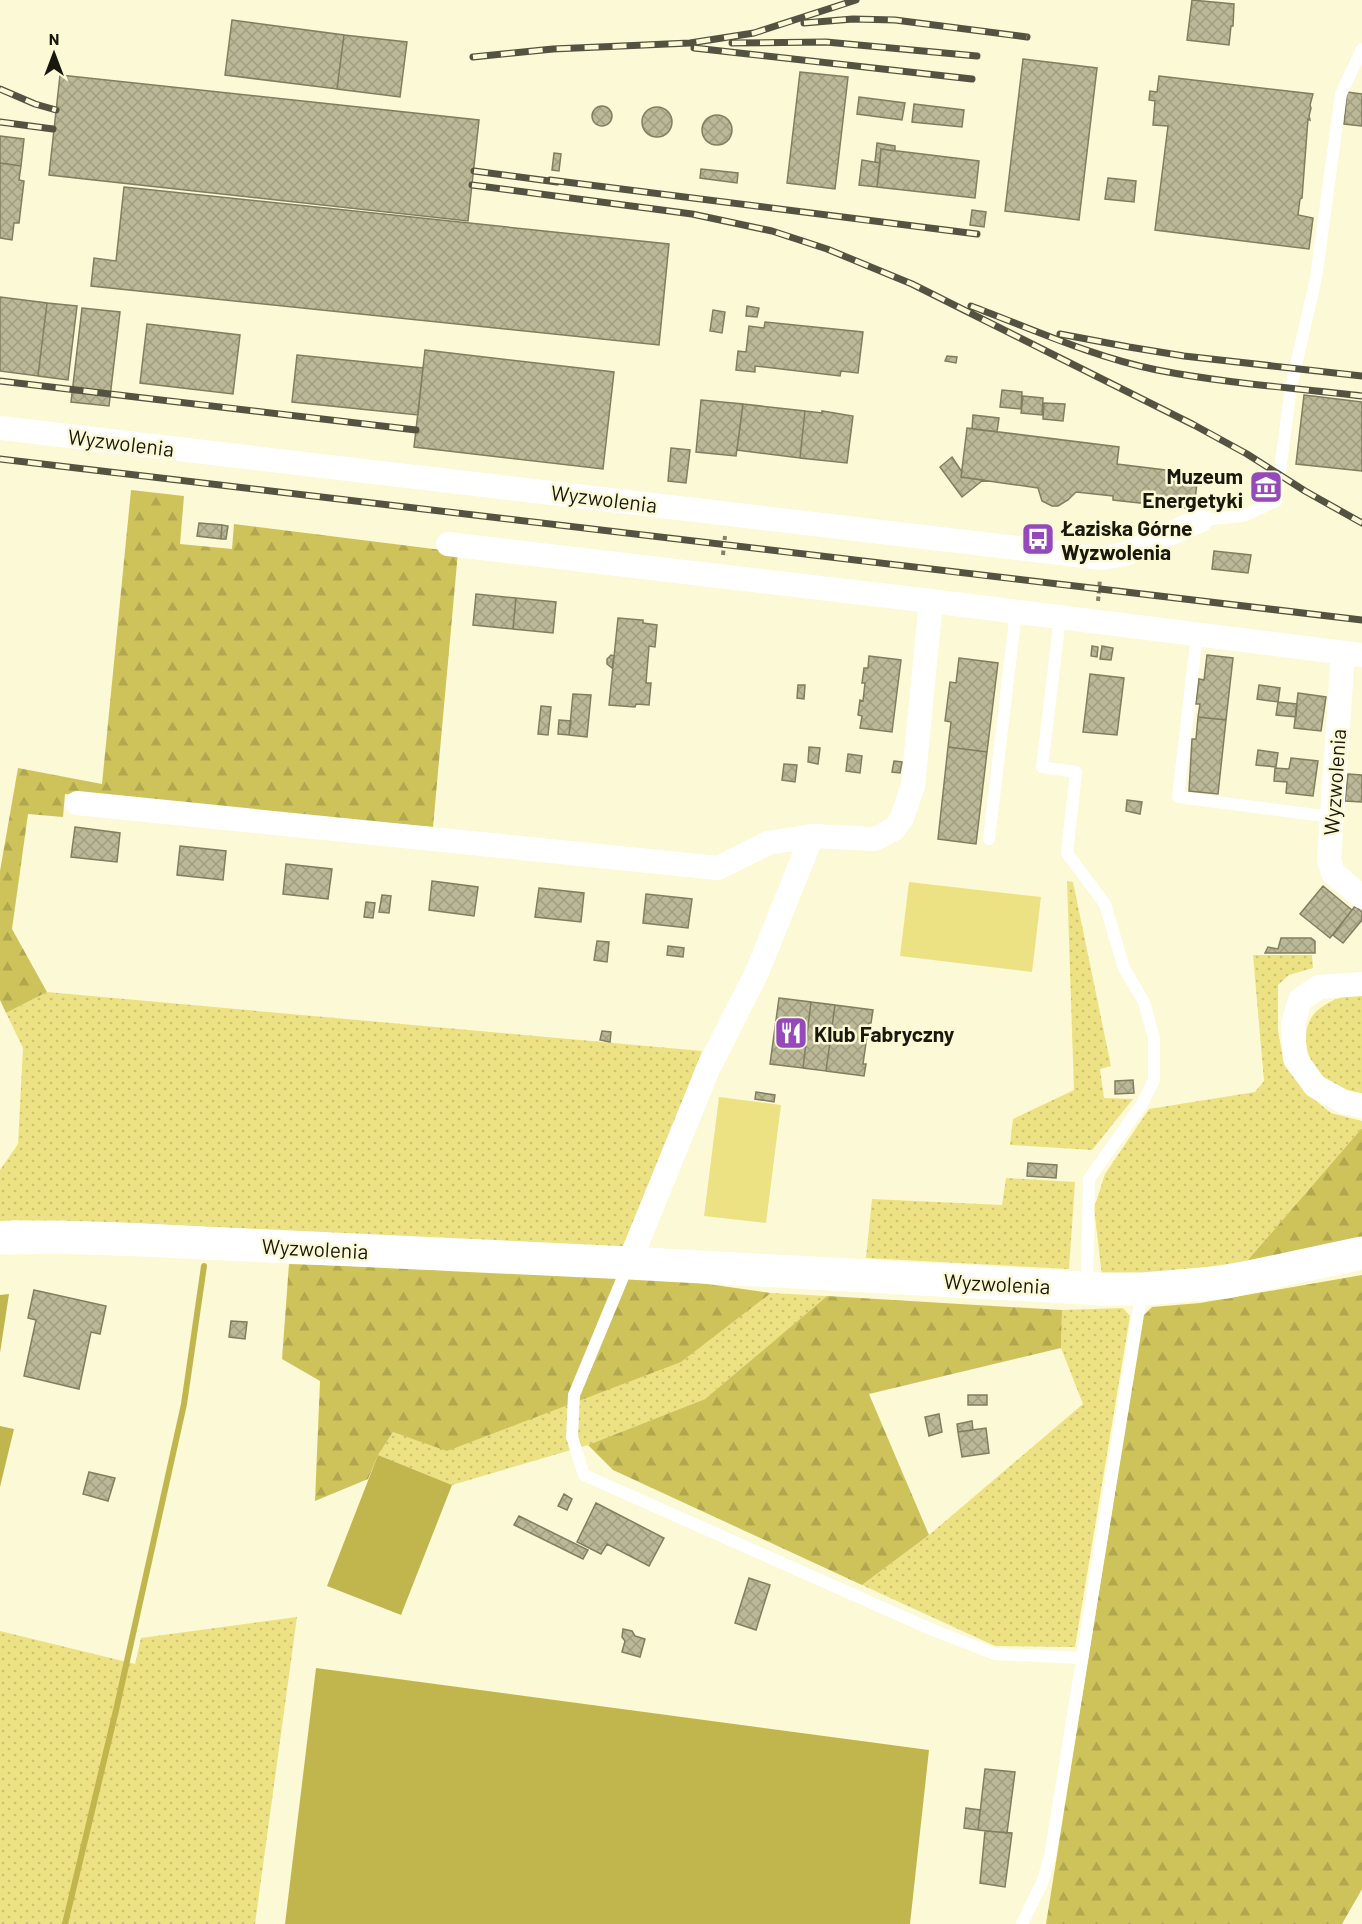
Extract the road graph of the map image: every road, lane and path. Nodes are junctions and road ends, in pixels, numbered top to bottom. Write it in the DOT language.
graph roads {
  1 [pos="1362,49"];
  2 [pos="0,428"];
  3 [pos="728,512"];
  4 [pos="1201,519"];
  5 [pos="448,544"];
  6 [pos="1102,558"];
  7 [pos="720,577"];
  8 [pos="931,601"];
  9 [pos="1016,612"];
  10 [pos="1060,618"];
  11 [pos="1096,623"];
  12 [pos="1197,635"];
  13 [pos="1352,654"];
  14 [pos="77,803"];
  15 [pos="1332,817"];
  16 [pos="813,836"];
  17 [pos="989,839"];
  18 [pos="1362,897"];
  19 [pos="1362,984"];
  20 [pos="1362,1106"];
  21 [pos="0,1238"];
  22 [pos="1362,1253"];
  23 [pos="629,1263"];
  24 [pos="1087,1288"];
  25 [pos="1143,1288"];
  26 [pos="1082,1658"];
  27 [pos="1022,1924"];
  1 -- 4 [label="lane"];
  2 -- 3 [label="street, Wyzwolenia"];
  3 -- 6 [label="street, Wyzwolenia"];
  3 -- 7 [label="path"];
  4 -- 6 [label="street, Wyzwolenia"];
  5 -- 7 [label="street"];
  6 -- 11 [label="path"];
  7 -- 8 [label="street"];
  8 -- 9 [label="street"];
  8 -- 16 [label="street"];
  9 -- 10 [label="street"];
  9 -- 17 [label="lane"];
  10 -- 11 [label="street"];
  10 -- 24 [label="lane"];
  11 -- 12 [label="street"];
  12 -- 13 [label="street"];
  12 -- 15 [label="lane"];
  13 -- 15 [label="street, Wyzwolenia"];
  14 -- 16 [label="street"];
  15 -- 18 [label="street, Wyzwolenia"];
  16 -- 23 [label="street"];
  19 -- 20 [label="street"];
  21 -- 23 [label="street, Wyzwolenia"];
  22 -- 25 [label="street, Wyzwolenia"];
  23 -- 24 [label="street, Wyzwolenia"];
  23 -- 26 [label="lane"];
  24 -- 25 [label="street, Wyzwolenia"];
  25 -- 26 [label="lane"];
  26 -- 27 [label="lane"];
}
